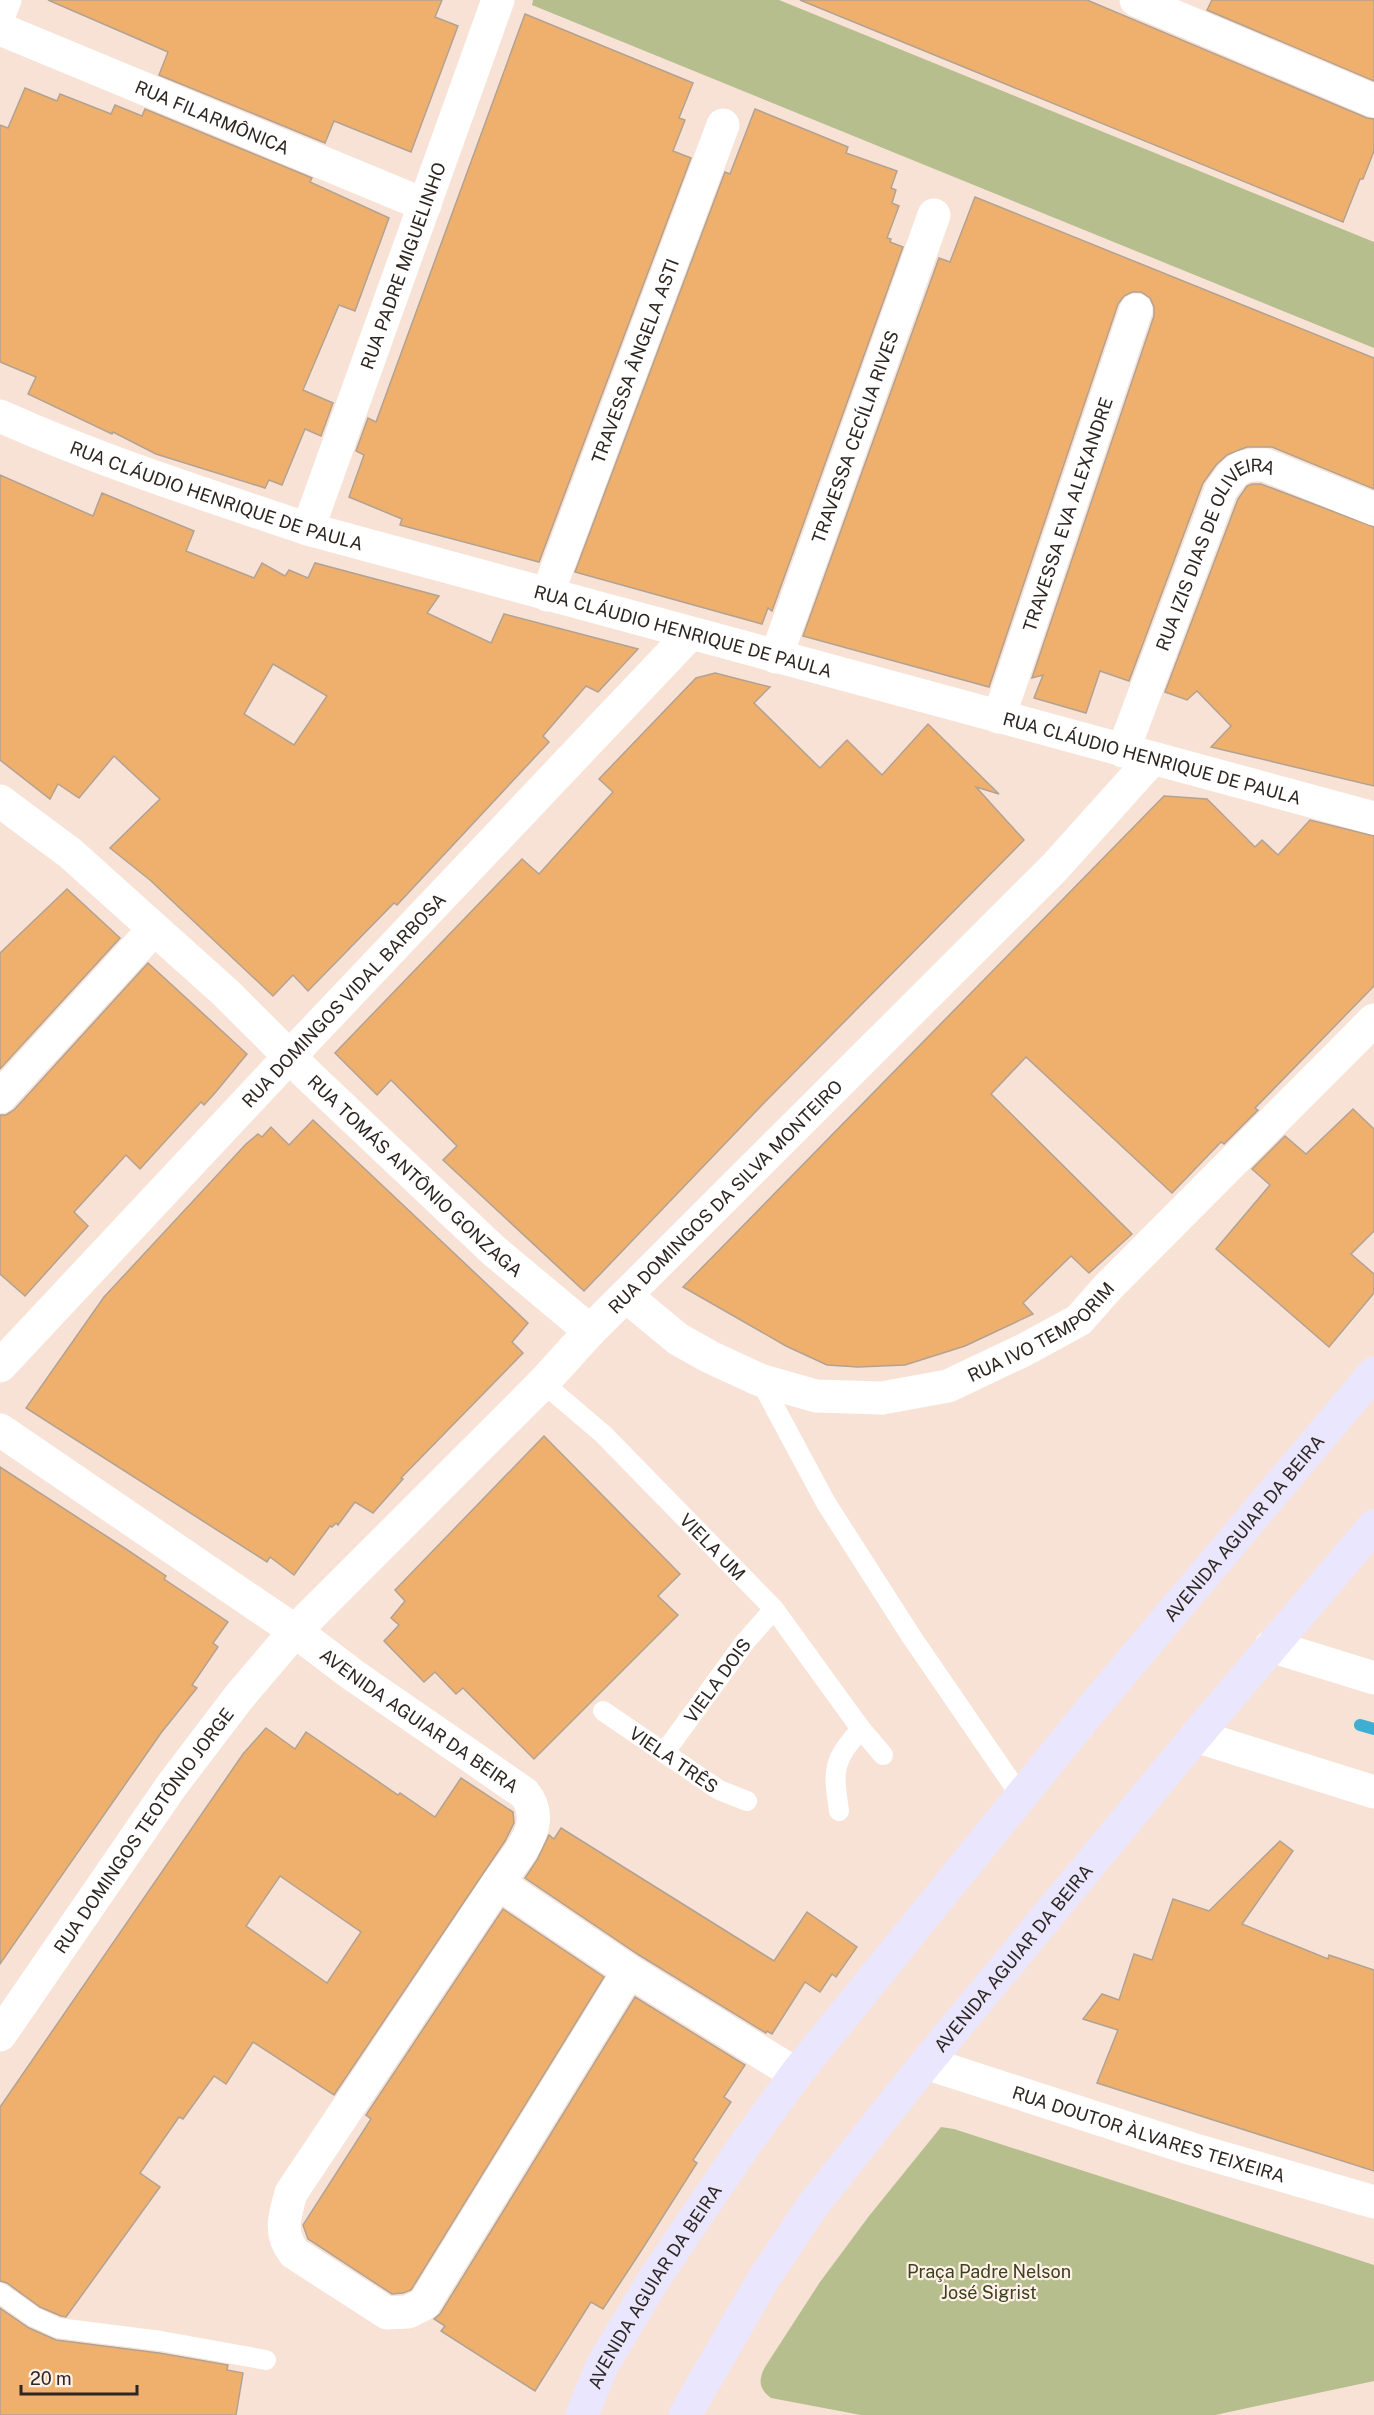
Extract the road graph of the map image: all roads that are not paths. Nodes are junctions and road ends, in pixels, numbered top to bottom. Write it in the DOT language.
graph roads {
  1 [pos="5,0"];
  2 [pos="498,0"];
  3 [pos="1136,0"];
  4 [pos="0,12"];
  5 [pos="0,29"];
  6 [pos="1374,101"];
  7 [pos="723,125"];
  8 [pos="425,205"];
  9 [pos="934,215"];
  10 [pos="1136,310"];
  11 [pos="0,416"];
  12 [pos="1374,509"];
  13 [pos="308,529"];
  14 [pos="547,595"];
  15 [pos="690,634"];
  16 [pos="776,657"];
  17 [pos="999,717"];
  18 [pos="1138,755"];
  19 [pos="0,801"];
  20 [pos="1374,818"];
  21 [pos="154,928"];
  22 [pos="1374,1020"];
  23 [pos="290,1056"];
  24 [pos="0,1097"];
  25 [pos="626,1296"];
  26 [pos="590,1331"];
  27 [pos="0,1366"];
  28 [pos="1374,1373"];
  29 [pos="760,1380"];
  30 [pos="543,1383"];
  31 [pos="0,1430"];
  32 [pos="1374,1526"];
  33 [pos="774,1609"];
  34 [pos="294,1631"];
  35 [pos="1271,1646"];
  36 [pos="1374,1678"];
  37 [pos="603,1712"];
  38 [pos="861,1729"];
  39 [pos="1196,1736"];
  40 [pos="664,1753"];
  41 [pos="883,1755"];
  42 [pos="1374,1792"];
  43 [pos="1020,1796"];
  44 [pos="747,1801"];
  45 [pos="839,1811"];
  46 [pos="498,1883"];
  47 [pos="629,1971"];
  48 [pos="0,2035"];
  49 [pos="926,2063"];
  50 [pos="796,2074"];
  51 [pos="1374,2202"];
  52 [pos="0,2293"];
  53 [pos="266,2360"];
  54 [pos="582,2415"];
  55 [pos="685,2415"];
  1 -- 4 [label="street"];
  2 -- 8 [label="street, RUA PADRE MIGUELINHO"];
  3 -- 6 [label="street"];
  5 -- 8 [label="street, RUA FILARMÔNICA"];
  7 -- 14 [label="street, TRAVESSA ÂNGELA ASTI"];
  8 -- 13 [label="street, RUA PADRE MIGUELINHO"];
  9 -- 16 [label="street, TRAVESSA CECÍLIA RIVES"];
  10 -- 17 [label="street, TRAVESSA EVA ALEXANDRE"];
  11 -- 13 [label="street, RUA CLÁUDIO HENRIQUE DE PAULA"];
  12 -- 18 [label="street, RUA IZIS DIAS DE OLIVEIRA"];
  13 -- 14 [label="street, RUA CLÁUDIO HENRIQUE DE PAULA"];
  14 -- 15 [label="street, RUA CLÁUDIO HENRIQUE DE PAULA"];
  15 -- 16 [label="street, RUA CLÁUDIO HENRIQUE DE PAULA"];
  15 -- 23 [label="street, RUA DOMINGOS VIDAL BARBOSA"];
  16 -- 17 [label="street, RUA CLÁUDIO HENRIQUE DE PAULA"];
  17 -- 18 [label="street, RUA CLÁUDIO HENRIQUE DE PAULA"];
  18 -- 20 [label="street, RUA CLÁUDIO HENRIQUE DE PAULA"];
  18 -- 25 [label="street, RUA DOMINGOS DA SILVA MONTEIRO"];
  19 -- 21 [label="street, RUA TOMÁS ANTÔNIO GONZAGA"];
  21 -- 23 [label="street, RUA TOMÁS ANTÔNIO GONZAGA"];
  21 -- 24 [label="street"];
  22 -- 29 [label="street, RUA IVO TEMPORIM"];
  23 -- 26 [label="street, RUA TOMÁS ANTÔNIO GONZAGA"];
  23 -- 27 [label="street, RUA DOMINGOS VIDAL BARBOSA"];
  25 -- 26 [label="street, RUA DOMINGOS DA SILVA MONTEIRO"];
  25 -- 29 [label="street, RUA IVO TEMPORIM"];
  26 -- 30 [label="street, RUA DOMINGOS DA SILVA MONTEIRO"];
  28 -- 43 [label="main road, AVENIDA AGUIAR DA BEIRA"];
  29 -- 43 [label="lane"];
  30 -- 33 [label="lane, VIELA UM"];
  30 -- 34 [label="street, RUA DOMINGOS DA SILVA MONTEIRO"];
  31 -- 34 [label="street, AVENIDA AGUIAR DA BEIRA"];
  32 -- 35 [label="main road, AVENIDA AGUIAR DA BEIRA"];
  33 -- 38 [label="lane, VIELA UM"];
  33 -- 40 [label="lane, VIELA DOIS"];
  34 -- 46 [label="street, AVENIDA AGUIAR DA BEIRA"];
  34 -- 48 [label="street, RUA DOMINGOS TEOTÔNIO JORGE"];
  35 -- 36 [label="street"];
  35 -- 39 [label="main road, AVENIDA AGUIAR DA BEIRA"];
  37 -- 40 [label="lane, VIELA TRÊS"];
  38 -- 41 [label="lane, VIELA UM"];
  38 -- 45 [label="lane"];
  39 -- 42 [label="street"];
  39 -- 49 [label="main road, AVENIDA AGUIAR DA BEIRA"];
  40 -- 44 [label="lane, VIELA TRÊS"];
  43 -- 50 [label="main road, AVENIDA AGUIAR DA BEIRA"];
  46 -- 47 [label="street"];
  46 -- 47 [label="street, AVENIDA AGUIAR DA BEIRA"];
  47 -- 50 [label="street"];
  49 -- 51 [label="street, RUA DOUTOR ÀLVARES TEIXEIRA"];
  49 -- 55 [label="main road, AVENIDA AGUIAR DA BEIRA"];
  50 -- 54 [label="main road, AVENIDA AGUIAR DA BEIRA"];
  52 -- 53 [label="lane"];
}
